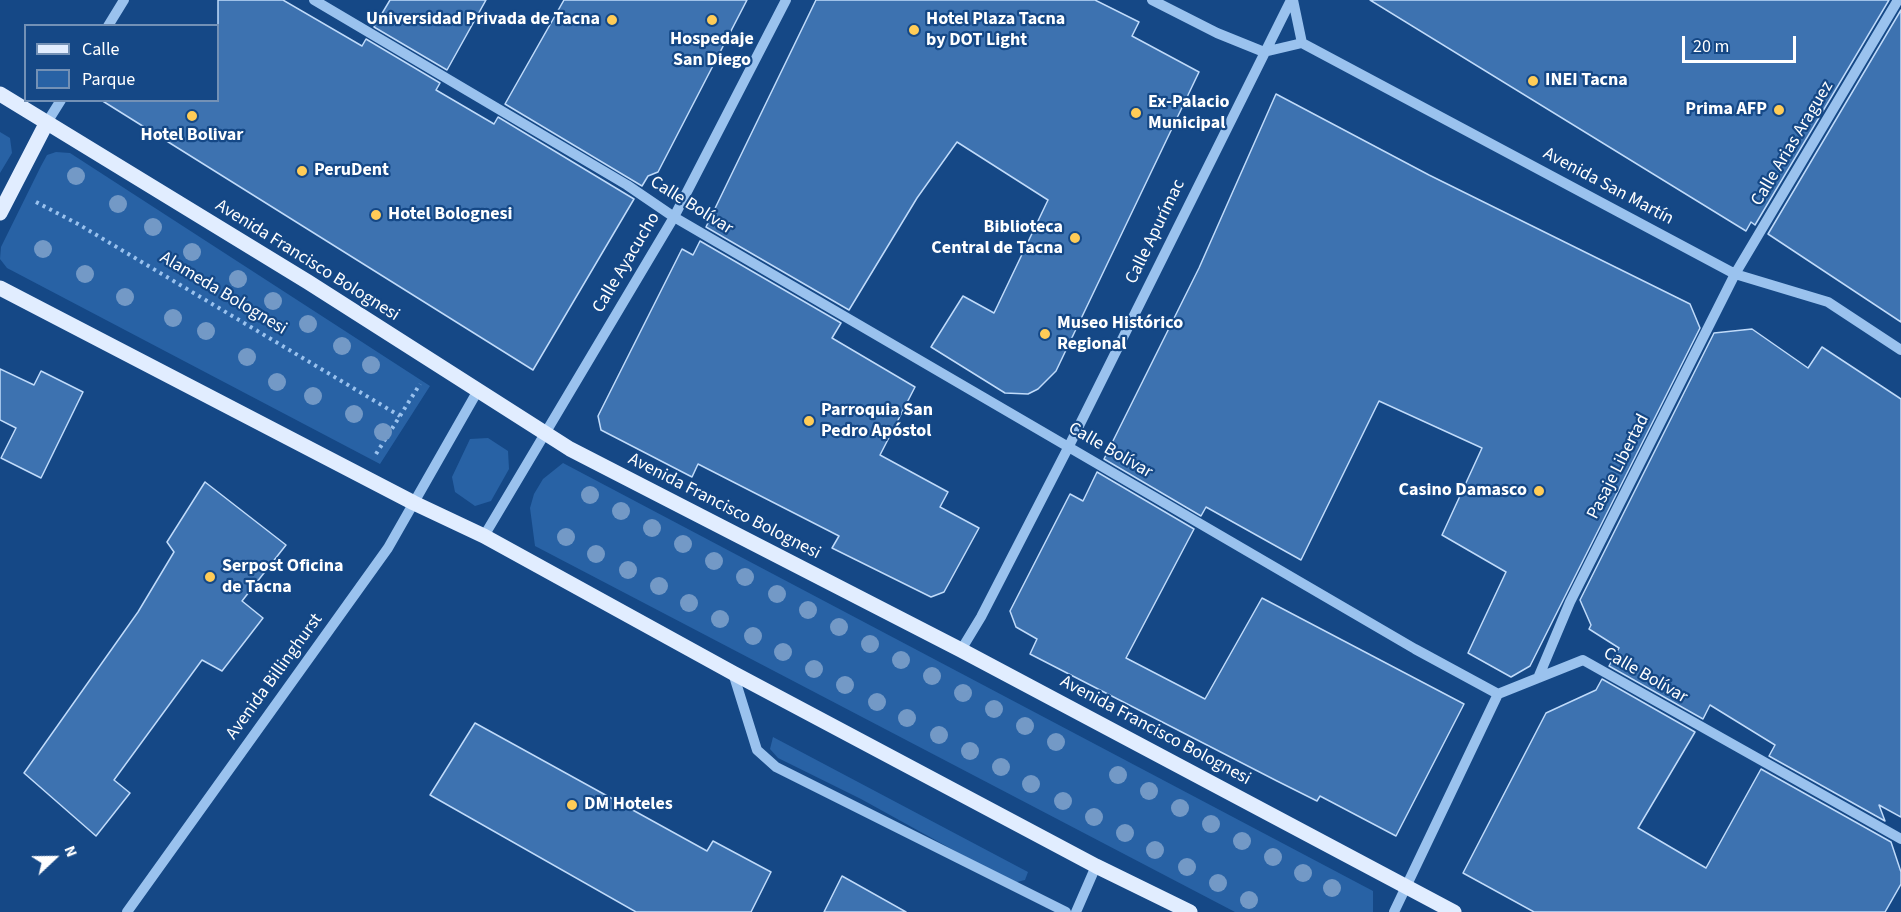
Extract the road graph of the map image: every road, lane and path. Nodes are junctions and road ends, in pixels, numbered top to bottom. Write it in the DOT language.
graph roads {
  1 [pos="124,0"];
  2 [pos="314,0"];
  3 [pos="786,0"];
  4 [pos="1152,0"];
  5 [pos="1292,0"];
  6 [pos="1898,0"];
  7 [pos="109,24"];
  8 [pos="1302,43"];
  9 [pos="1264,52"];
  10 [pos="0,94"];
  11 [pos="60,102"];
  12 [pos="46,124"];
  13 [pos="30,199"];
  14 [pos="0,213"];
  15 [pos="674,217"];
  16 [pos="1735,274"];
  17 [pos="0,288"];
  18 [pos="1901,350"];
  19 [pos="422,381"];
  20 [pos="477,392"];
  21 [pos="400,416"];
  22 [pos="546,435"];
  23 [pos="1069,446"];
  24 [pos="372,459"];
  25 [pos="414,503"];
  26 [pos="484,536"];
  27 [pos="961,650"];
  28 [pos="733,673"];
  29 [pos="1538,678"];
  30 [pos="1498,694"];
  31 [pos="1901,839"];
  32 [pos="1096,866"];
  33 [pos="1407,886"];
  34 [pos="127,912"];
  35 [pos="1066,912"];
  36 [pos="1076,912"];
  37 [pos="1190,912"];
  38 [pos="1394,912"];
  39 [pos="1454,912"];
  1 -- 7 [label="street"];
  2 -- 15 [label="street, Calle Bolívar"];
  3 -- 15 [label="street, Calle Ayacucho"];
  4 -- 9 [label="street"];
  5 -- 8 [label="street"];
  5 -- 9 [label="street, Calle Apurímac"];
  6 -- 16 [label="street, Calle Arias Araguez"];
  8 -- 9 [label="street"];
  8 -- 16 [label="street, Avenida San Martín"];
  9 -- 23 [label="street, Calle Apurímac"];
  10 -- 12 [label="main road, Avenida Francisco Bolognesi"];
  11 -- 12 [label="street"];
  12 -- 14 [label="main road"];
  12 -- 20 [label="main road, Avenida Francisco Bolognesi"];
  13 -- 21 [label="path, Alameda Bolognesi"];
  15 -- 22 [label="street, Calle Ayacucho"];
  15 -- 23 [label="street, Calle Bolívar"];
  16 -- 18 [label="street, Avenida San Martín"];
  16 -- 29 [label="street, Pasaje Libertad"];
  17 -- 25 [label="main road"];
  19 -- 21 [label="path"];
  20 -- 22 [label="main road, Avenida Francisco Bolognesi"];
  20 -- 25 [label="street, Avenida Billinghurst"];
  21 -- 24 [label="path"];
  22 -- 26 [label="street, Calle Ayacucho"];
  22 -- 27 [label="main road, Avenida Francisco Bolognesi"];
  23 -- 27 [label="street, Calle Apurímac"];
  23 -- 30 [label="street, Calle Bolívar"];
  25 -- 26 [label="main road"];
  25 -- 34 [label="street, Avenida Billinghurst"];
  26 -- 28 [label="main road"];
  27 -- 33 [label="main road, Avenida Francisco Bolognesi"];
  28 -- 32 [label="main road"];
  28 -- 35 [label="street"];
  29 -- 30 [label="street, Calle Bolívar"];
  29 -- 31 [label="street, Calle Bolívar"];
  30 -- 33 [label="street"];
  32 -- 36 [label="street"];
  32 -- 37 [label="main road"];
  33 -- 38 [label="street"];
  33 -- 39 [label="main road, Avenida Francisco Bolognesi"];
}
